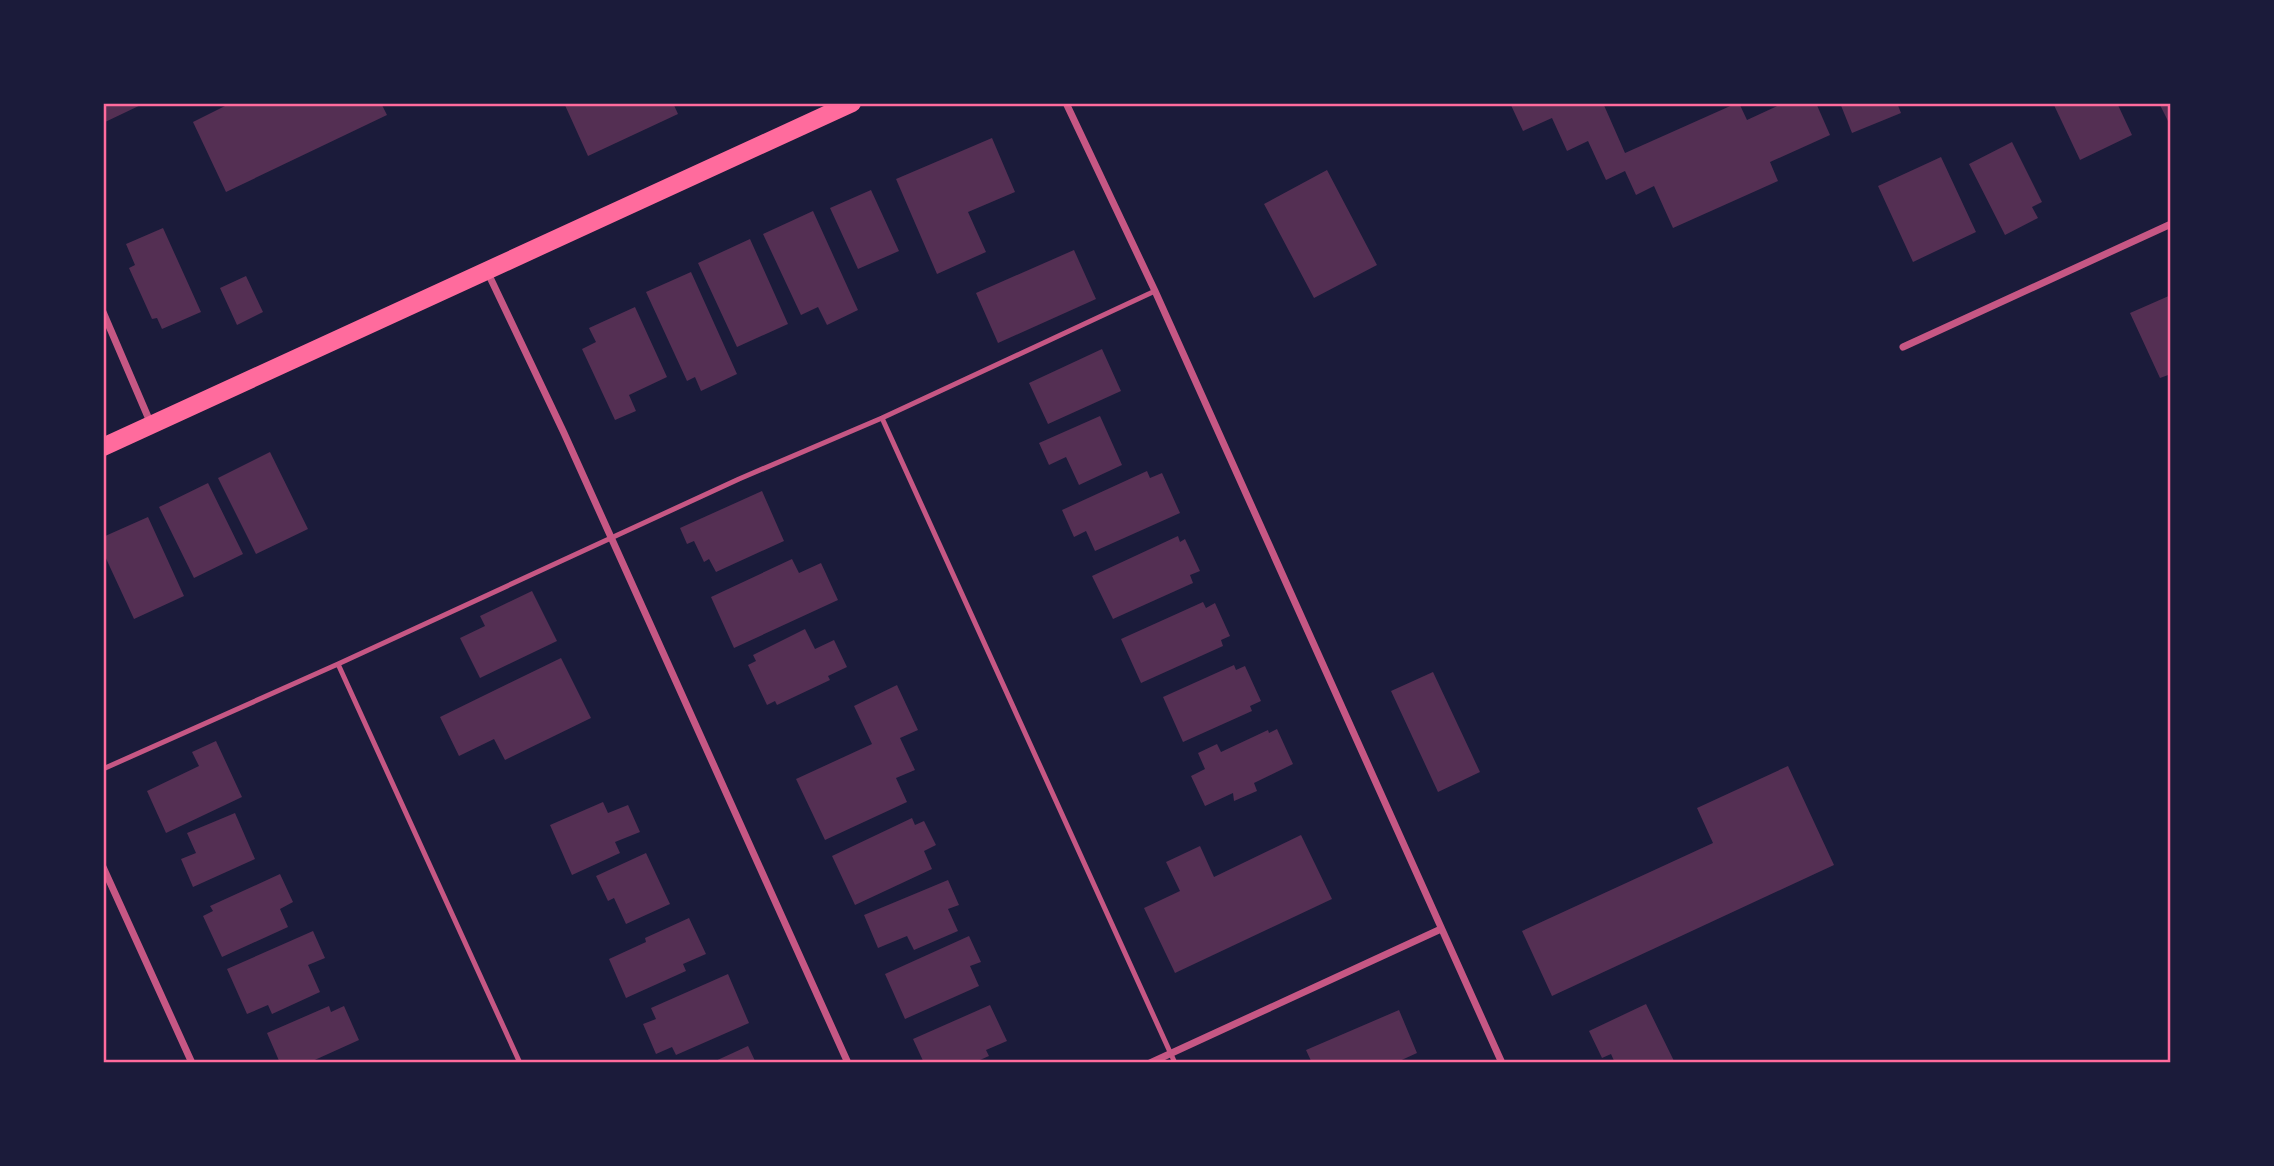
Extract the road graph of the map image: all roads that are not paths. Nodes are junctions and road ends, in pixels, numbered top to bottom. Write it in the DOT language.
graph roads {
  1 [pos="852,103"];
  2 [pos="1066,103"];
  3 [pos="2171,224"];
  4 [pos="487,271"];
  5 [pos="1154,291"];
  6 [pos="103,312"];
  7 [pos="1903,347"];
  8 [pos="882,418"];
  9 [pos="151,425"];
  10 [pos="103,447"];
  11 [pos="611,539"];
  12 [pos="338,664"];
  13 [pos="103,769"];
  14 [pos="103,867"];
  15 [pos="1441,929"];
  16 [pos="1170,1053"];
  17 [pos="192,1063"];
  18 [pos="520,1063"];
  19 [pos="848,1063"];
  20 [pos="1150,1063"];
  21 [pos="1175,1063"];
  22 [pos="1502,1063"];
  1 -- 4 [label="main road"];
  2 -- 5 [label="street"];
  3 -- 7 [label="street"];
  4 -- 9 [label="main road"];
  4 -- 11 [label="street"];
  5 -- 8 [label="lane"];
  5 -- 15 [label="street"];
  6 -- 9 [label="street"];
  8 -- 11 [label="lane"];
  8 -- 16 [label="lane"];
  9 -- 10 [label="main road"];
  11 -- 12 [label="lane"];
  11 -- 19 [label="street"];
  12 -- 13 [label="lane"];
  12 -- 18 [label="lane"];
  14 -- 17 [label="street"];
  15 -- 16 [label="street"];
  15 -- 22 [label="street"];
  16 -- 20 [label="street"];
  16 -- 21 [label="lane"];
}
